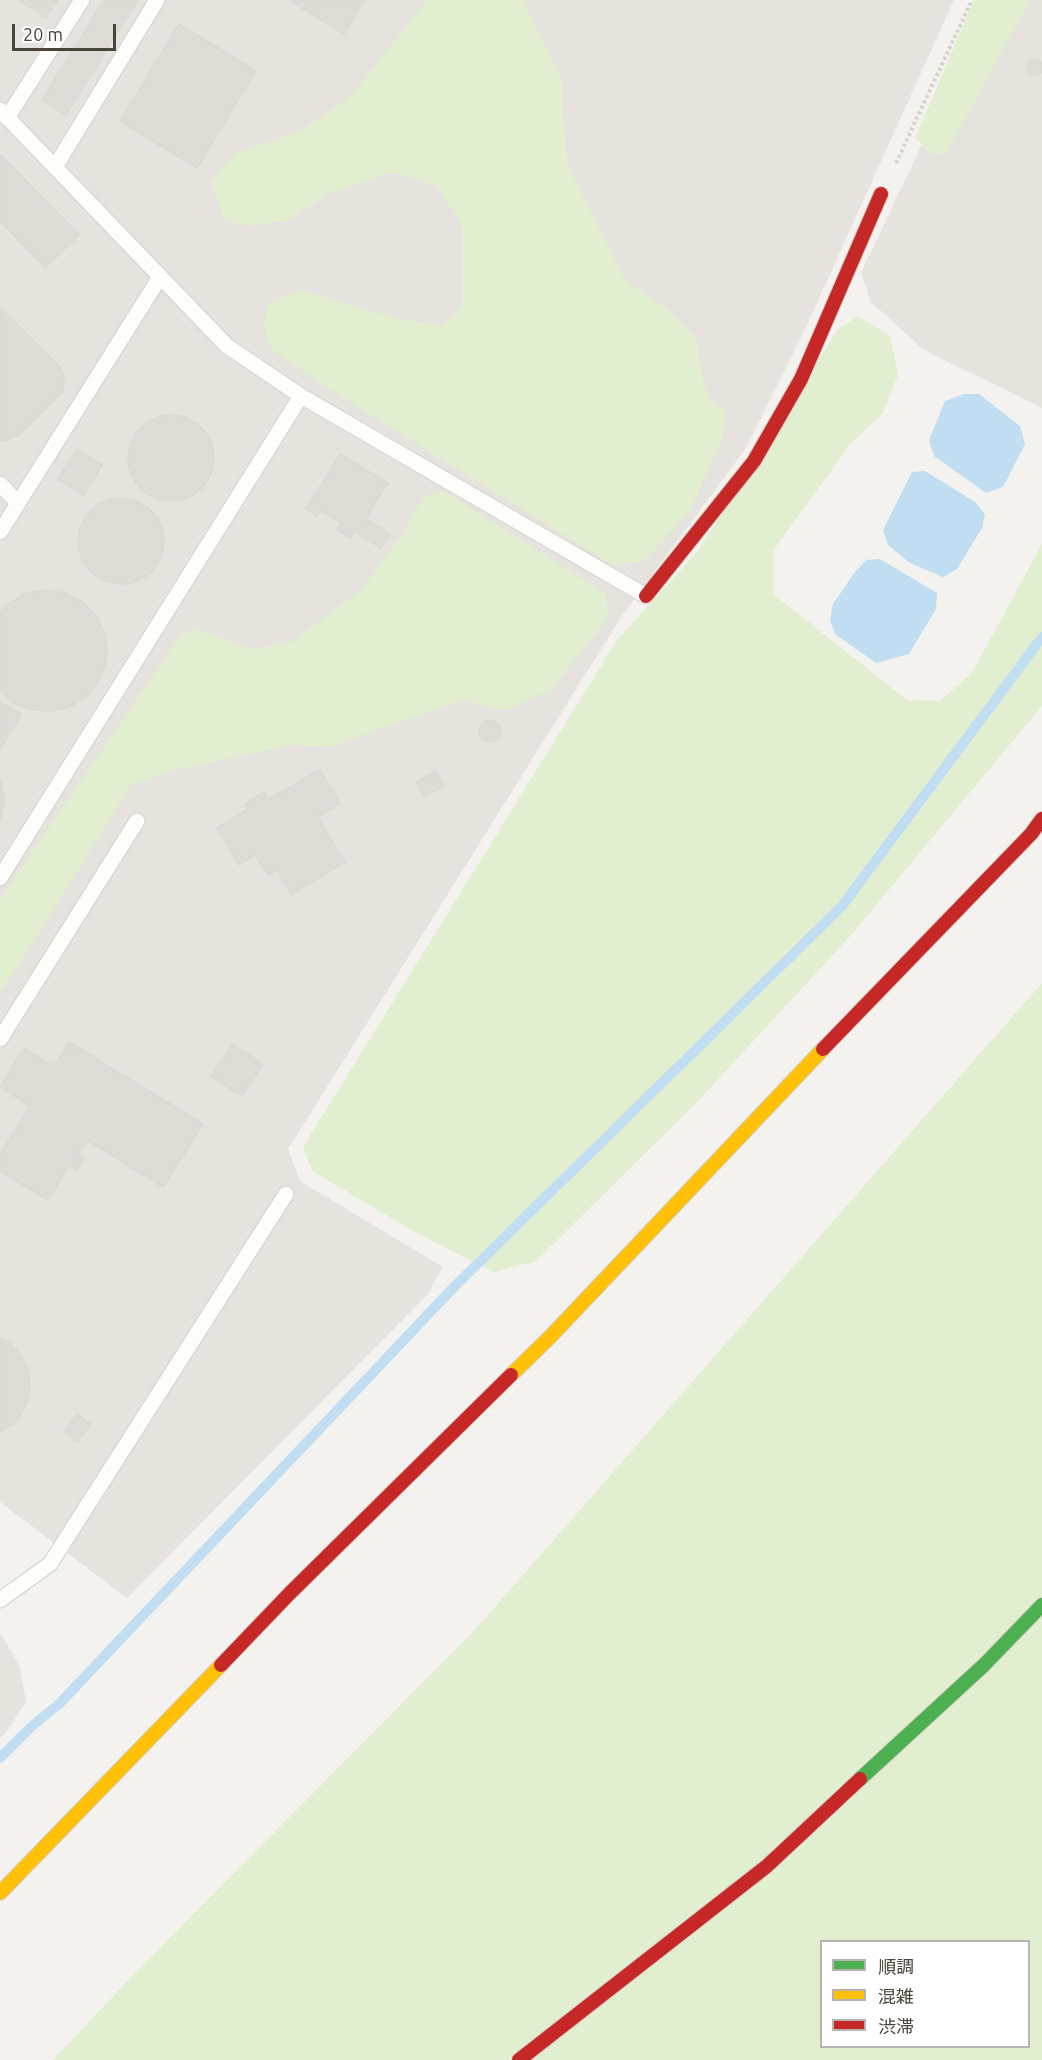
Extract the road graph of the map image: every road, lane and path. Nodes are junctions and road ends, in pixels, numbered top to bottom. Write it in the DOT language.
graph roads {
  1 [pos="82,0"];
  2 [pos="157,0"];
  3 [pos="972,0"];
  4 [pos="4,114"];
  5 [pos="55,166"];
  6 [pos="881,194"];
  7 [pos="160,277"];
  8 [pos="301,396"];
  9 [pos="0,484"];
  10 [pos="18,503"];
  11 [pos="0,532"];
  12 [pos="646,596"];
  13 [pos="1042,819"];
  14 [pos="137,821"];
  15 [pos="0,878"];
  16 [pos="0,1039"];
  17 [pos="286,1194"];
  18 [pos="0,1600"];
  19 [pos="1042,1605"];
  20 [pos="0,1893"];
  21 [pos="519,2060"];
  1 -- 4 [label="lane"];
  2 -- 5 [label="lane"];
  3 -- 6 [label="path"];
  4 -- 5 [label="lane"];
  5 -- 7 [label="lane"];
  6 -- 12 [label="street"];
  7 -- 8 [label="lane"];
  7 -- 10 [label="lane"];
  8 -- 12 [label="lane"];
  8 -- 15 [label="lane"];
  9 -- 10 [label="lane"];
  10 -- 11 [label="lane"];
  13 -- 20 [label="street"];
  14 -- 16 [label="lane"];
  17 -- 18 [label="lane"];
  19 -- 21 [label="street"];
}
